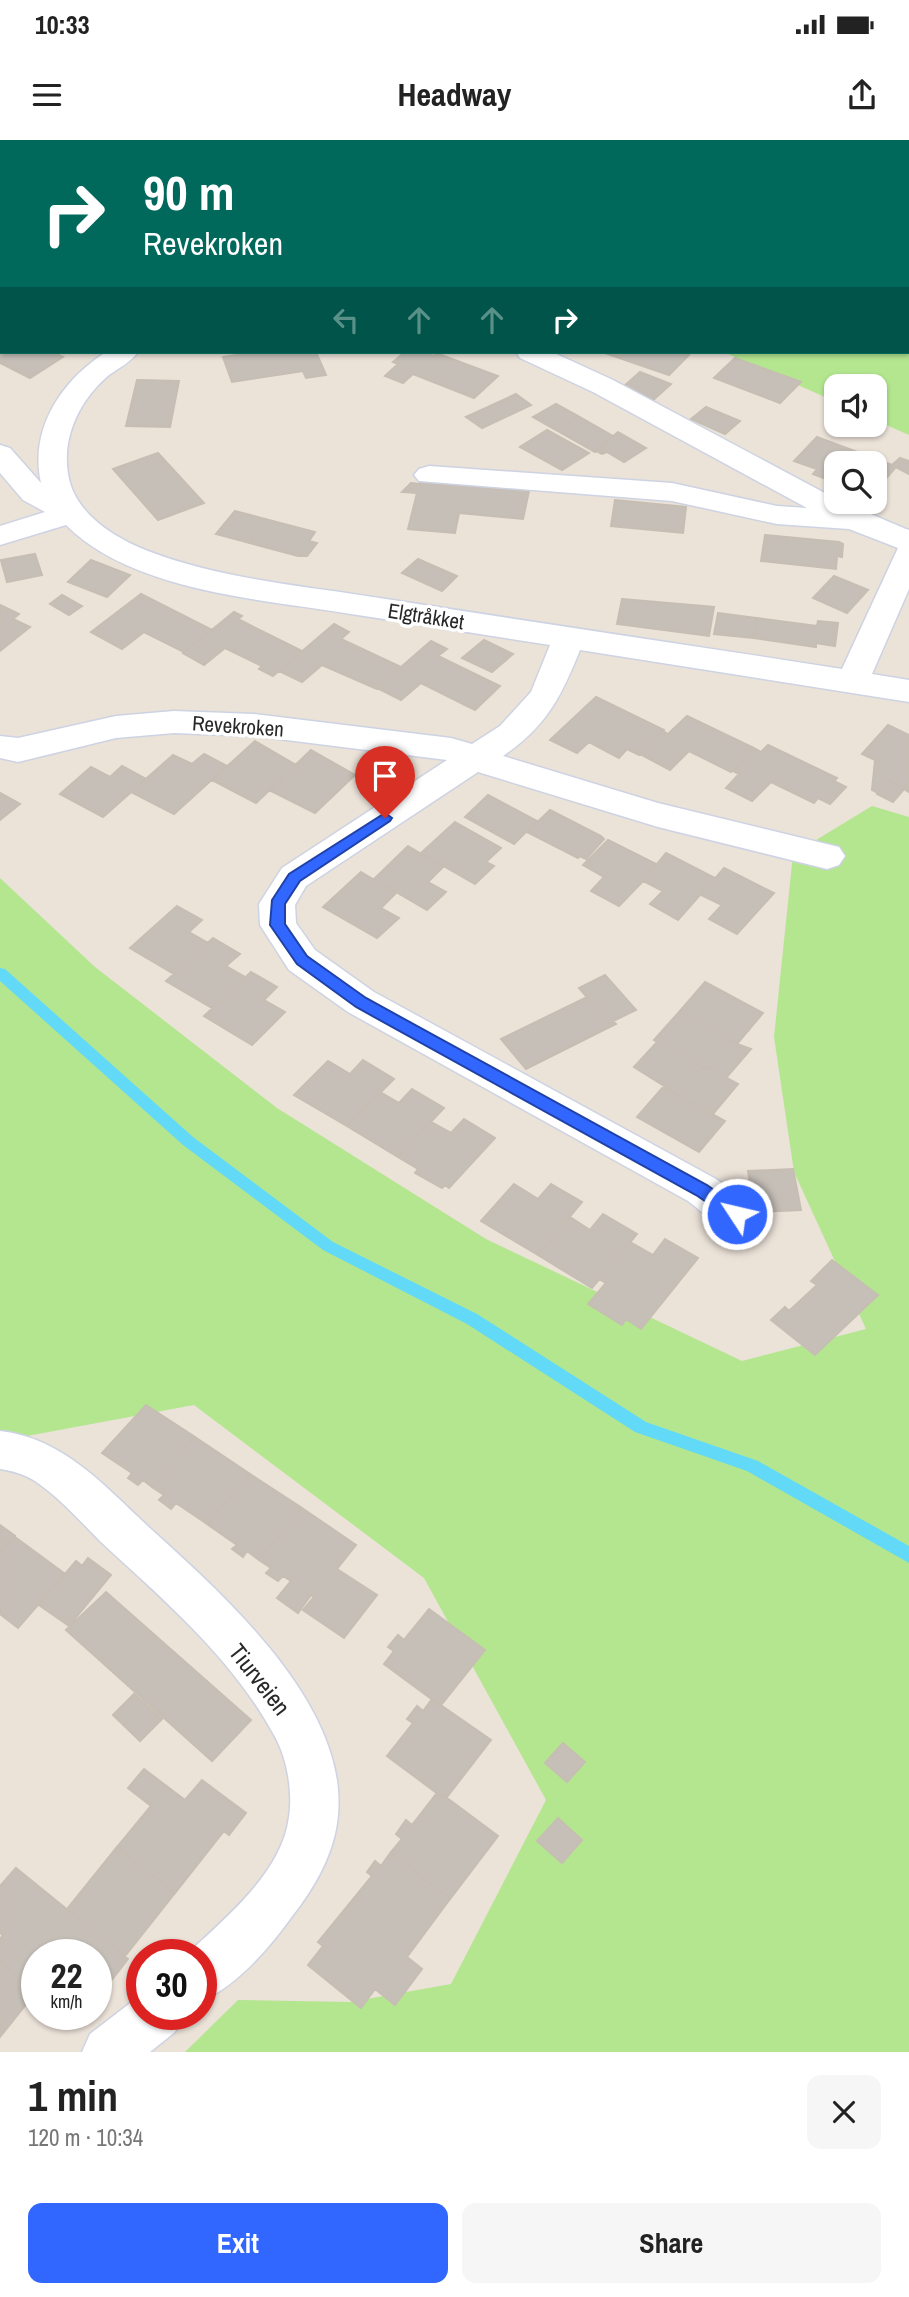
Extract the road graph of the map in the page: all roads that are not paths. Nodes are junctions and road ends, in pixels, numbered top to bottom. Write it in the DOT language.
graph roads {
  1 [pos="121,354"];
  2 [pos="534,354"];
  3 [pos="0,454"];
  4 [pos="429,475"];
  5 [pos="71,514"];
  6 [pos="853,520"];
  7 [pos="0,536"];
  8 [pos="909,541"];
  9 [pos="909,554"];
  10 [pos="569,639"];
  11 [pos="853,681"];
  12 [pos="909,691"];
  13 [pos="0,747"];
  14 [pos="476,758"];
  15 [pos="827,856"];
  16 [pos="737,1214"];
  17 [pos="0,1450"];
  18 [pos="217,1961"];
  19 [pos="136,2030"];
  20 [pos="108,2052"];
  1 -- 5 [label="street, Elgtråkket"];
  2 -- 6 [label="street"];
  3 -- 5 [label="street"];
  4 -- 6 [label="street"];
  5 -- 7 [label="street"];
  5 -- 10 [label="street, Elgtråkket"];
  6 -- 8 [label="street"];
  9 -- 11 [label="street"];
  10 -- 11 [label="street, Elgtråkket"];
  10 -- 14 [label="street"];
  11 -- 12 [label="street, Elgtråkket"];
  13 -- 14 [label="street, Revekroken"];
  14 -- 15 [label="street, Revekroken"];
  14 -- 16 [label="street"];
  17 -- 18 [label="street, Tiurveien"];
  19 -- 20 [label="street"];
}
